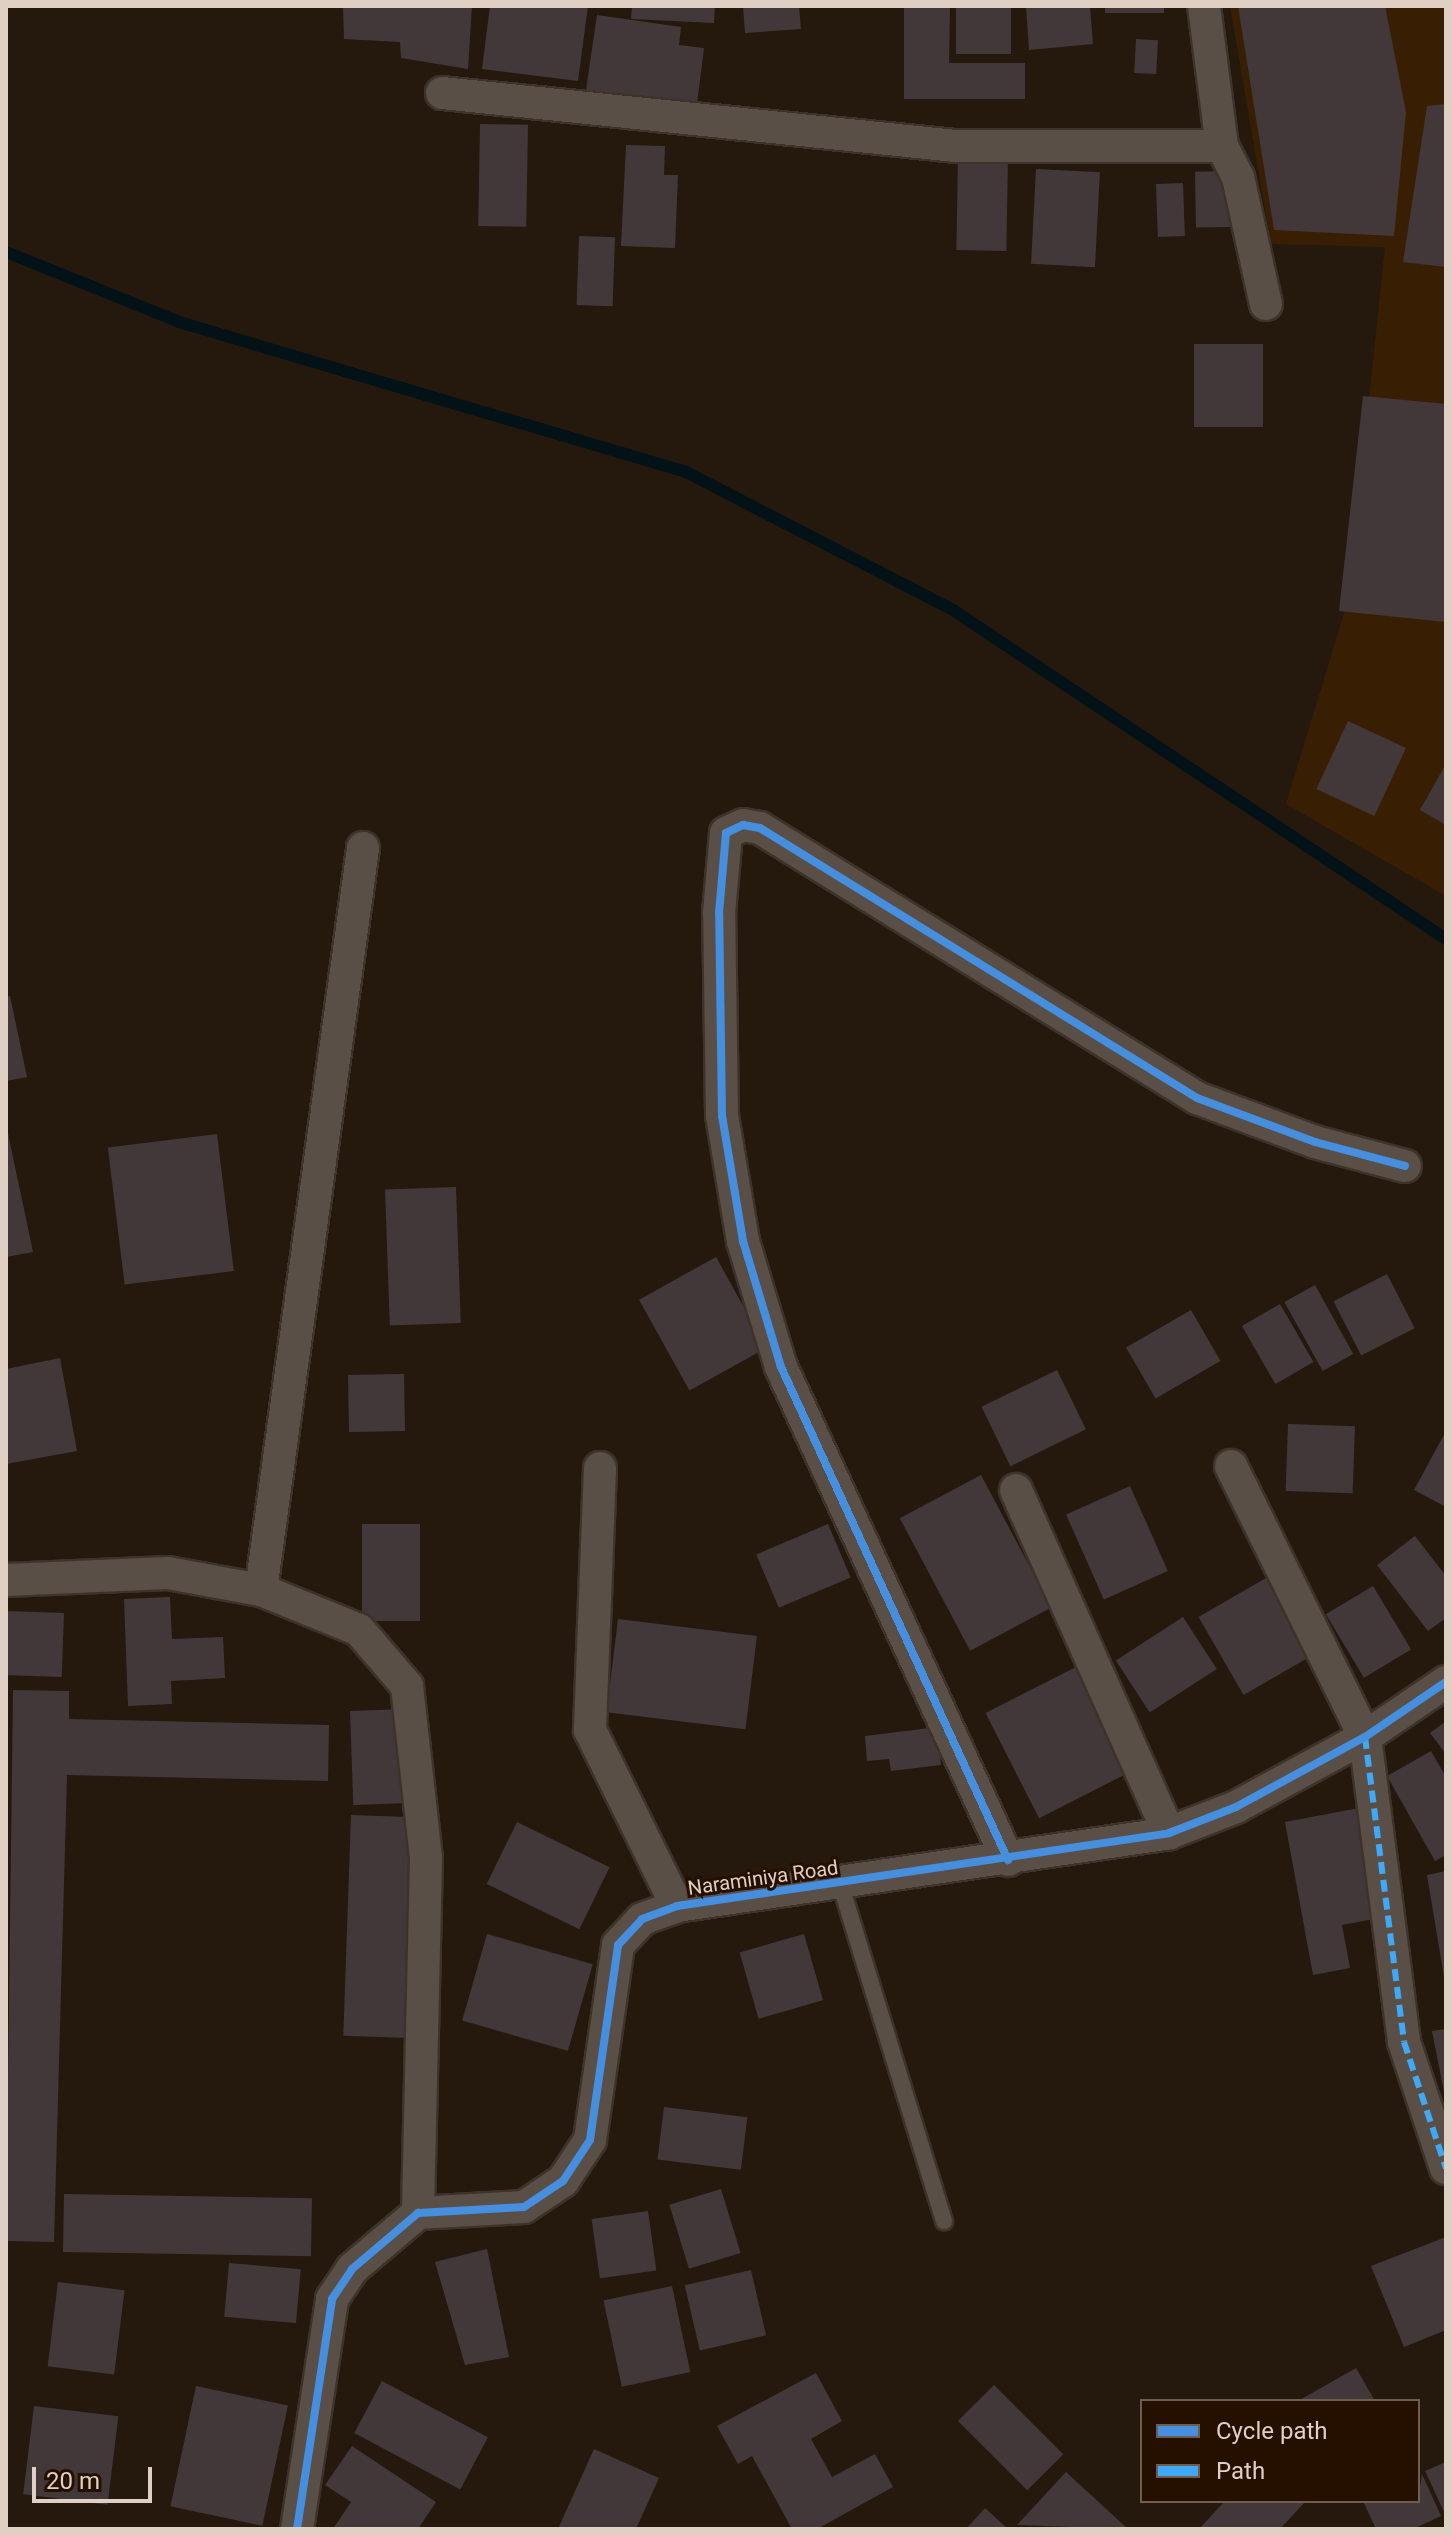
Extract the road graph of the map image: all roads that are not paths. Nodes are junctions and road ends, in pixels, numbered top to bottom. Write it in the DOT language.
graph roads {
  1 [pos="1204,6"];
  2 [pos="442,93"];
  3 [pos="1222,146"];
  4 [pos="1266,304"];
  5 [pos="363,848"];
  6 [pos="1405,1166"];
  7 [pos="1231,1466"];
  8 [pos="600,1468"];
  9 [pos="1016,1490"];
  10 [pos="6,1580"];
  11 [pos="261,1590"];
  12 [pos="1446,1682"];
  13 [pos="1365,1737"];
  14 [pos="1169,1833"];
  15 [pos="1008,1860"];
  16 [pos="840,1883"];
  17 [pos="677,1906"];
  18 [pos="1446,2168"];
  19 [pos="418,2213"];
  20 [pos="944,2221"];
  21 [pos="297,2529"];
  1 -- 3 [label="street"];
  2 -- 3 [label="street"];
  3 -- 4 [label="street"];
  5 -- 11 [label="street"];
  6 -- 15 [label="street"];
  7 -- 13 [label="street"];
  8 -- 17 [label="street"];
  9 -- 14 [label="street"];
  10 -- 11 [label="street"];
  11 -- 19 [label="street"];
  12 -- 13 [label="street, Naraminiya Road"];
  13 -- 14 [label="street, Naraminiya Road"];
  13 -- 18 [label="street"];
  14 -- 15 [label="street, Naraminiya Road"];
  15 -- 16 [label="street, Naraminiya Road"];
  16 -- 17 [label="street, Naraminiya Road"];
  16 -- 20 [label="lane"];
  17 -- 19 [label="street, Naraminiya Road"];
  19 -- 21 [label="street"];
}
